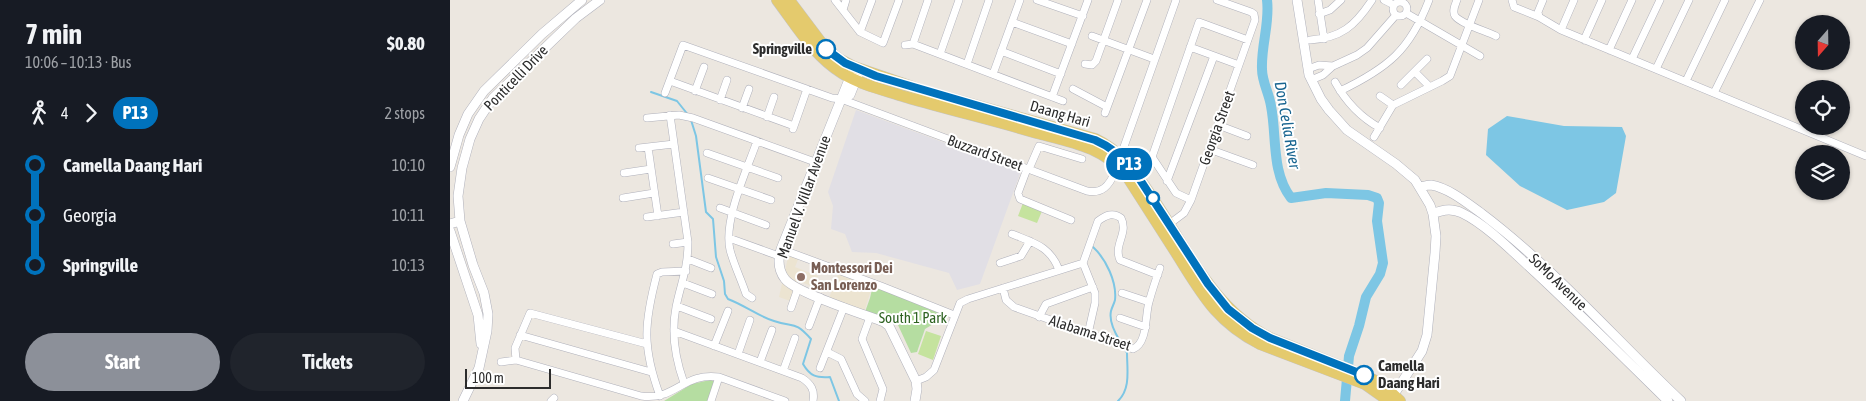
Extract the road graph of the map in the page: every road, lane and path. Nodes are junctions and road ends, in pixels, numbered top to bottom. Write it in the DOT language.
graph roads {
  1 [pos="582,0"];
  2 [pos="600,0"];
  3 [pos="777,0"];
  4 [pos="835,0"];
  5 [pos="846,0"];
  6 [pos="872,0"];
  7 [pos="899,0"];
  8 [pos="928,0"];
  9 [pos="959,0"];
  10 [pos="989,0"];
  11 [pos="1020,0"];
  12 [pos="1037,0"];
  13 [pos="1088,0"];
  14 [pos="1118,0"];
  15 [pos="1147,0"];
  16 [pos="1176,0"];
  17 [pos="1218,0"];
  18 [pos="1297,0"];
  19 [pos="1318,0"];
  20 [pos="1341,0"];
  21 [pos="1372,0"];
  22 [pos="1384,0"];
  23 [pos="1429,0"];
  24 [pos="1457,0"];
  25 [pos="1478,0"];
  26 [pos="1512,0"];
  27 [pos="1543,0"];
  28 [pos="1574,0"];
  29 [pos="1602,0"];
  30 [pos="1632,0"];
  31 [pos="1660,0"];
  32 [pos="1689,0"];
  33 [pos="1725,0"];
  34 [pos="1760,0"];
  35 [pos="1403,1"];
  36 [pos="1232,2"];
  37 [pos="792,4"];
  38 [pos="1394,4"];
  39 [pos="843,10"];
  40 [pos="1406,13"];
  41 [pos="1319,14"];
  42 [pos="1396,15"];
  43 [pos="1083,16"];
  44 [pos="1539,17"];
  45 [pos="1012,22"];
  46 [pos="1421,22"];
  47 [pos="1470,25"];
  48 [pos="1560,30"];
  49 [pos="860,32"];
  50 [pos="1092,36"];
  51 [pos="1496,36"];
  52 [pos="1324,39"];
  53 [pos="1248,40"];
  54 [pos="1310,40"];
  55 [pos="1584,40"];
  56 [pos="1103,41"];
  57 [pos="913,44"];
  58 [pos="1072,44"];
  59 [pos="904,45"];
  60 [pos="1462,46"];
  61 [pos="1190,47"];
  62 [pos="1129,50"];
  63 [pos="1609,50"];
  64 [pos="1001,51"];
  65 [pos="940,54"];
  66 [pos="1214,56"];
  67 [pos="1480,56"];
  68 [pos="1154,59"];
  69 [pos="1427,59"];
  70 [pos="1632,59"];
  71 [pos="967,64"];
  72 [pos="1085,64"];
  73 [pos="1239,66"];
  74 [pos="1333,66"];
  75 [pos="704,67"];
  76 [pos="1308,69"];
  77 [pos="1656,69"];
  78 [pos="1415,72"];
  79 [pos="855,74"];
  80 [pos="993,74"];
  81 [pos="1061,74"];
  82 [pos="727,80"];
  83 [pos="1311,80"];
  84 [pos="670,81"];
  85 [pos="1686,81"];
  86 [pos="1335,82"];
  87 [pos="1401,85"];
  88 [pos="1430,87"];
  89 [pos="1073,88"];
  90 [pos="749,89"];
  91 [pos="807,89"];
  92 [pos="696,91"];
  93 [pos="1340,91"];
  94 [pos="665,93"];
  95 [pos="1714,93"];
  96 [pos="1052,96"];
  97 [pos="1380,96"];
  98 [pos="774,97"];
  99 [pos="841,99"];
  100 [pos="720,100"];
  101 [pos="1063,100"];
  102 [pos="1393,105"];
  103 [pos="742,108"];
  104 [pos="670,116"];
  105 [pos="767,117"];
  106 [pos="646,118"];
  107 [pos="1218,125"];
  108 [pos="1380,128"];
  109 [pos="1247,136"];
  110 [pos="1374,137"];
  111 [pos="757,142"];
  112 [pos="674,144"];
  113 [pos="648,147"];
  114 [pos="639,148"];
  115 [pos="1209,149"];
  116 [pos="707,153"];
  117 [pos="1866,156"];
  118 [pos="1082,159"];
  119 [pos="1119,160"];
  120 [pos="815,162"];
  121 [pos="1254,165"];
  122 [pos="450,167"];
  123 [pos="748,168"];
  124 [pos="651,169"];
  125 [pos="1028,169"];
  126 [pos="624,173"];
  127 [pos="708,178"];
  128 [pos="778,178"];
  129 [pos="1167,181"];
  130 [pos="1420,187"];
  131 [pos="740,190"];
  132 [pos="654,193"];
  133 [pos="623,198"];
  134 [pos="771,200"];
  135 [pos="1190,200"];
  136 [pos="720,208"];
  137 [pos="684,212"];
  138 [pos="732,212"];
  139 [pos="1433,214"];
  140 [pos="658,216"];
  141 [pos="647,217"];
  142 [pos="1071,220"];
  143 [pos="460,221"];
  144 [pos="450,224"];
  145 [pos="766,225"];
  146 [pos="1165,227"];
  147 [pos="450,231"];
  148 [pos="1012,234"];
  149 [pos="729,238"];
  150 [pos="688,242"];
  151 [pos="1030,242"];
  152 [pos="673,244"];
  153 [pos="780,253"];
  154 [pos="688,259"];
  155 [pos="1000,263"];
  156 [pos="1082,263"];
  157 [pos="711,268"];
  158 [pos="1058,270"];
  159 [pos="686,271"];
  160 [pos="683,283"];
  161 [pos="1093,287"];
  162 [pos="798,288"];
  163 [pos="1003,288"];
  164 [pos="1122,293"];
  165 [pos="712,294"];
  166 [pos="820,297"];
  167 [pos="752,298"];
  168 [pos="1149,302"];
  169 [pos="676,306"];
  170 [pos="844,307"];
  171 [pos="790,308"];
  172 [pos="728,311"];
  173 [pos="870,316"];
  174 [pos="954,316"];
  175 [pos="1040,316"];
  176 [pos="1120,318"];
  177 [pos="711,319"];
  178 [pos="750,320"];
  179 [pos="809,326"];
  180 [pos="1146,327"];
  181 [pos="772,330"];
  182 [pos="674,331"];
  183 [pos="1088,334"];
  184 [pos="520,335"];
  185 [pos="795,338"];
  186 [pos="646,344"];
  187 [pos="714,346"];
  188 [pos="482,350"];
  189 [pos="827,352"];
  190 [pos="738,354"];
  191 [pos="516,360"];
  192 [pos="501,362"];
  193 [pos="760,362"];
  194 [pos="820,368"];
  195 [pos="783,371"];
  196 [pos="652,372"];
  197 [pos="719,378"];
  198 [pos="916,381"];
  199 [pos="684,383"];
  200 [pos="660,396"];
  201 [pos="1391,397"];
  202 [pos="466,400"];
  203 [pos="711,401"];
  204 [pos="785,401"];
  205 [pos="814,401"];
  206 [pos="865,401"];
  207 [pos="880,401"];
  208 [pos="916,401"];
  209 [pos="1668,401"];
  210 [pos="1681,401"];
  1 -- 122 [label="street, Ponticelli Drive"];
  2 -- 143 [label="street, Ponticelli Drive"];
  3 -- 37 [label="main road, Daang Hari"];
  4 -- 39 [label="street"];
  5 -- 39 [label="street"];
  6 -- 49 [label="street"];
  7 -- 49 [label="street"];
  8 -- 57 [label="street"];
  9 -- 65 [label="street"];
  10 -- 71 [label="street"];
  11 -- 45 [label="street"];
  12 -- 43 [label="street"];
  13 -- 43 [label="street"];
  14 -- 56 [label="street"];
  15 -- 62 [label="street"];
  16 -- 68 [label="street, Buzzard Street"];
  17 -- 36 [label="street"];
  18 -- 76 [label="street"];
  19 -- 41 [label="street"];
  20 -- 41 [label="street"];
  21 -- 52 [label="street"];
  22 -- 38 [label="street"];
  23 -- 46 [label="street"];
  24 -- 47 [label="street"];
  25 -- 47 [label="street"];
  26 -- 44 [label="street"];
  27 -- 44 [label="street"];
  28 -- 48 [label="street"];
  29 -- 55 [label="street"];
  30 -- 63 [label="street"];
  31 -- 70 [label="street"];
  32 -- 77 [label="street"];
  33 -- 85 [label="street"];
  34 -- 95 [label="street"];
  35 -- 38 [label="street"];
  35 -- 40 [label="street"];
  36 -- 53 [label="street, Georgia Street"];
  37 -- 79 [label="main road, Daang Hari"];
  38 -- 42 [label="street"];
  39 -- 49 [label="street"];
  40 -- 42 [label="street"];
  40 -- 46 [label="street"];
  41 -- 52 [label="street"];
  42 -- 74 [label="street"];
  43 -- 58 [label="street"];
  44 -- 48 [label="street"];
  45 -- 58 [label="street"];
  45 -- 64 [label="street"];
  46 -- 60 [label="street"];
  46 -- 93 [label="street"];
  47 -- 51 [label="street"];
  47 -- 60 [label="street"];
  48 -- 55 [label="street"];
  50 -- 56 [label="street"];
  52 -- 54 [label="street"];
  53 -- 61 [label="street"];
  53 -- 73 [label="street, Georgia Street"];
  55 -- 63 [label="street"];
  56 -- 62 [label="street"];
  56 -- 72 [label="street"];
  57 -- 59 [label="street"];
  57 -- 65 [label="street"];
  58 -- 81 [label="street"];
  60 -- 67 [label="street"];
  60 -- 88 [label="street"];
  61 -- 66 [label="street"];
  61 -- 129 [label="street"];
  62 -- 68 [label="street"];
  62 -- 89 [label="street"];
  63 -- 70 [label="street"];
  64 -- 80 [label="street"];
  64 -- 81 [label="street"];
  65 -- 71 [label="street"];
  66 -- 73 [label="street"];
  66 -- 129 [label="street"];
  68 -- 119 [label="street, Buzzard Street"];
  69 -- 78 [label="street"];
  70 -- 77 [label="street"];
  71 -- 80 [label="street"];
  73 -- 107 [label="street, Georgia Street"];
  74 -- 76 [label="street"];
  74 -- 83 [label="street"];
  75 -- 92 [label="street"];
  76 -- 83 [label="street"];
  77 -- 85 [label="street"];
  78 -- 87 [label="street"];
  78 -- 88 [label="street"];
  79 -- 99 [label="street, Manuel V. Villar Avenue"];
  79 -- 119 [label="main road, Daang Hari"];
  80 -- 96 [label="street"];
  81 -- 96 [label="street"];
  82 -- 100 [label="street"];
  83 -- 130 [label="street"];
  84 -- 91 [label="street, Buzzard Street"];
  84 -- 92 [label="street"];
  84 -- 94 [label="street"];
  85 -- 95 [label="street"];
  86 -- 93 [label="street"];
  88 -- 102 [label="street"];
  90 -- 103 [label="street"];
  91 -- 99 [label="street, Buzzard Street"];
  91 -- 105 [label="street"];
  92 -- 100 [label="street"];
  93 -- 108 [label="street"];
  95 -- 117 [label="street"];
  96 -- 101 [label="street"];
  97 -- 102 [label="street"];
  98 -- 105 [label="street"];
  99 -- 120 [label="street, Manuel V. Villar Avenue"];
  99 -- 125 [label="street, Buzzard Street"];
  100 -- 103 [label="street"];
  102 -- 108 [label="street"];
  103 -- 105 [label="street"];
  104 -- 106 [label="street"];
  104 -- 111 [label="street"];
  104 -- 112 [label="street"];
  107 -- 109 [label="street"];
  107 -- 115 [label="street, Georgia Street"];
  108 -- 110 [label="street"];
  111 -- 120 [label="street"];
  111 -- 123 [label="street"];
  112 -- 113 [label="street"];
  112 -- 137 [label="street"];
  113 -- 114 [label="street"];
  113 -- 124 [label="street"];
  115 -- 121 [label="street"];
  115 -- 135 [label="street, Georgia Street"];
  116 -- 123 [label="street"];
  118 -- 125 [label="street"];
  119 -- 125 [label="street, Buzzard Street"];
  119 -- 146 [label="main road, Daang Hari"];
  120 -- 153 [label="street, Manuel V. Villar Avenue"];
  123 -- 128 [label="street"];
  123 -- 131 [label="street"];
  124 -- 126 [label="street"];
  124 -- 132 [label="street"];
  125 -- 142 [label="street"];
  127 -- 131 [label="street"];
  129 -- 135 [label="street"];
  130 -- 139 [label="street"];
  130 -- 210 [label="street, SoMo Avenue"];
  131 -- 134 [label="street"];
  131 -- 138 [label="street"];
  132 -- 133 [label="street"];
  132 -- 140 [label="street"];
  135 -- 146 [label="street, Georgia Street"];
  136 -- 138 [label="street"];
  137 -- 140 [label="street"];
  137 -- 150 [label="street"];
  138 -- 145 [label="street"];
  138 -- 149 [label="street"];
  139 -- 201 [label="street"];
  139 -- 209 [label="street, SoMo Avenue"];
  140 -- 141 [label="street"];
  143 -- 144 [label="street"];
  143 -- 188 [label="street, Ponticelli Drive"];
  146 -- 201 [label="main road, Daang Hari"];
  147 -- 188 [label="street, Ponticelli Drive"];
  148 -- 151 [label="street"];
  149 -- 153 [label="street"];
  149 -- 167 [label="street"];
  150 -- 152 [label="street"];
  150 -- 154 [label="street"];
  151 -- 155 [label="street"];
  151 -- 158 [label="street"];
  153 -- 162 [label="street, Manuel V. Villar Avenue"];
  153 -- 174 [label="street"];
  154 -- 157 [label="street"];
  154 -- 159 [label="street"];
  156 -- 158 [label="street"];
  156 -- 161 [label="street"];
  156 -- 168 [label="street, Alabama Street"];
  158 -- 163 [label="street"];
  159 -- 160 [label="street"];
  159 -- 186 [label="street"];
  160 -- 165 [label="street"];
  160 -- 169 [label="street"];
  161 -- 175 [label="street"];
  161 -- 183 [label="street"];
  162 -- 166 [label="street, Manuel V. Villar Avenue"];
  162 -- 171 [label="street"];
  163 -- 174 [label="street"];
  163 -- 175 [label="street, Alabama Street"];
  164 -- 168 [label="street"];
  166 -- 170 [label="street, Manuel V. Villar Avenue"];
  166 -- 179 [label="street"];
  168 -- 180 [label="street, Alabama Street"];
  169 -- 177 [label="street"];
  169 -- 182 [label="street"];
  170 -- 173 [label="street, Manuel V. Villar Avenue"];
  170 -- 189 [label="street"];
  172 -- 187 [label="street"];
  173 -- 198 [label="street, Manuel V. Villar Avenue"];
  173 -- 207 [label="street"];
  174 -- 198 [label="street"];
  175 -- 183 [label="street, Alabama Street"];
  176 -- 180 [label="street"];
  178 -- 190 [label="street"];
  180 -- 183 [label="street, Alabama Street"];
  181 -- 193 [label="street"];
  182 -- 187 [label="street"];
  182 -- 199 [label="street"];
  184 -- 186 [label="street"];
  184 -- 191 [label="street"];
  184 -- 196 [label="street"];
  185 -- 195 [label="street"];
  186 -- 196 [label="street"];
  187 -- 190 [label="street"];
  188 -- 202 [label="street, Ponticelli Drive"];
  189 -- 194 [label="street"];
  189 -- 206 [label="street"];
  190 -- 193 [label="street"];
  191 -- 192 [label="street"];
  191 -- 200 [label="street"];
  193 -- 195 [label="street"];
  195 -- 205 [label="street"];
  196 -- 200 [label="street"];
  197 -- 199 [label="street"];
  197 -- 203 [label="street"];
  197 -- 204 [label="street"];
  198 -- 208 [label="street, Manuel V. Villar Avenue"];
  199 -- 200 [label="street"];
}
